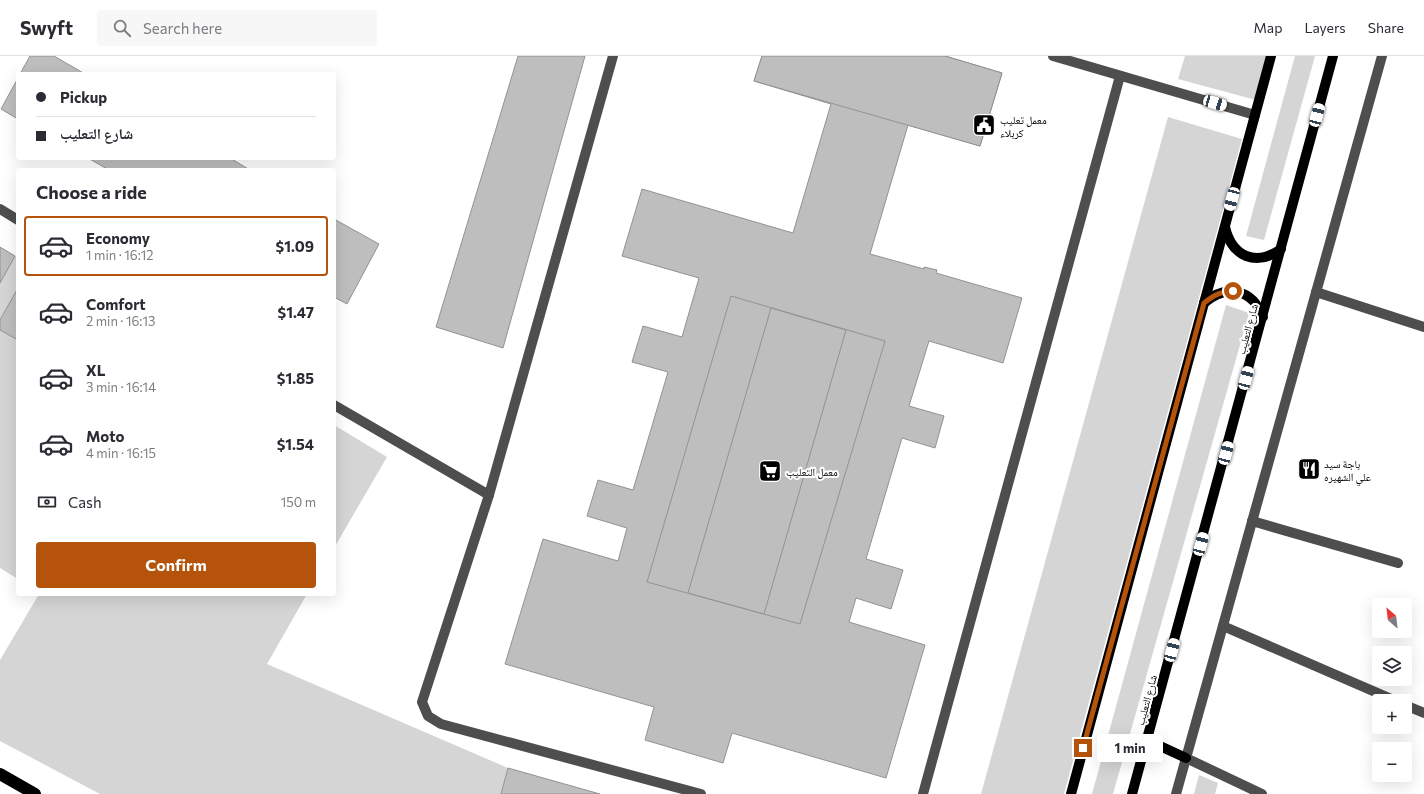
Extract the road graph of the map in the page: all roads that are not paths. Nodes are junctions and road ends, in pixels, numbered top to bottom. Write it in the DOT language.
graph roads {
  1 [pos="613,56"];
  2 [pos="1053,56"];
  3 [pos="1271,56"];
  4 [pos="1334,56"];
  5 [pos="1382,56"];
  6 [pos="1120,76"];
  7 [pos="1255,115"];
  8 [pos="0,209"];
  9 [pos="16,219"];
  10 [pos="1225,227"];
  11 [pos="1281,249"];
  12 [pos="1316,292"];
  13 [pos="1204,303"];
  14 [pos="1263,317"];
  15 [pos="1424,327"];
  16 [pos="336,405"];
  17 [pos="489,495"];
  18 [pos="1252,521"];
  19 [pos="1398,563"];
  20 [pos="1222,626"];
  21 [pos="1380,694"];
  22 [pos="1412,708"];
  23 [pos="1424,713"];
  24 [pos="1147,740"];
  25 [pos="1186,758"];
  26 [pos="0,774"];
  27 [pos="35,794"];
  28 [pos="701,794"];
  29 [pos="923,794"];
  30 [pos="1071,794"];
  31 [pos="1132,794"];
  32 [pos="1176,794"];
  33 [pos="1262,794"];
  1 -- 17 [label="street"];
  2 -- 6 [label="street"];
  3 -- 7 [label="main road"];
  4 -- 11 [label="main road, شارع التعليب"];
  5 -- 12 [label="street"];
  6 -- 7 [label="street"];
  6 -- 29 [label="street"];
  7 -- 10 [label="main road"];
  8 -- 9 [label="street"];
  10 -- 11 [label="main road"];
  10 -- 13 [label="main road"];
  11 -- 14 [label="main road, شارع التعليب"];
  12 -- 15 [label="street"];
  12 -- 18 [label="street"];
  13 -- 14 [label="main road"];
  13 -- 30 [label="main road"];
  14 -- 24 [label="main road, شارع التعليب"];
  16 -- 17 [label="street"];
  17 -- 28 [label="street"];
  18 -- 19 [label="street"];
  18 -- 20 [label="street"];
  20 -- 21 [label="street"];
  20 -- 25 [label="street"];
  22 -- 23 [label="street"];
  24 -- 25 [label="main road"];
  24 -- 31 [label="main road, شارع التعليب"];
  25 -- 32 [label="street"];
  25 -- 33 [label="street"];
  26 -- 27 [label="highway"];
}
